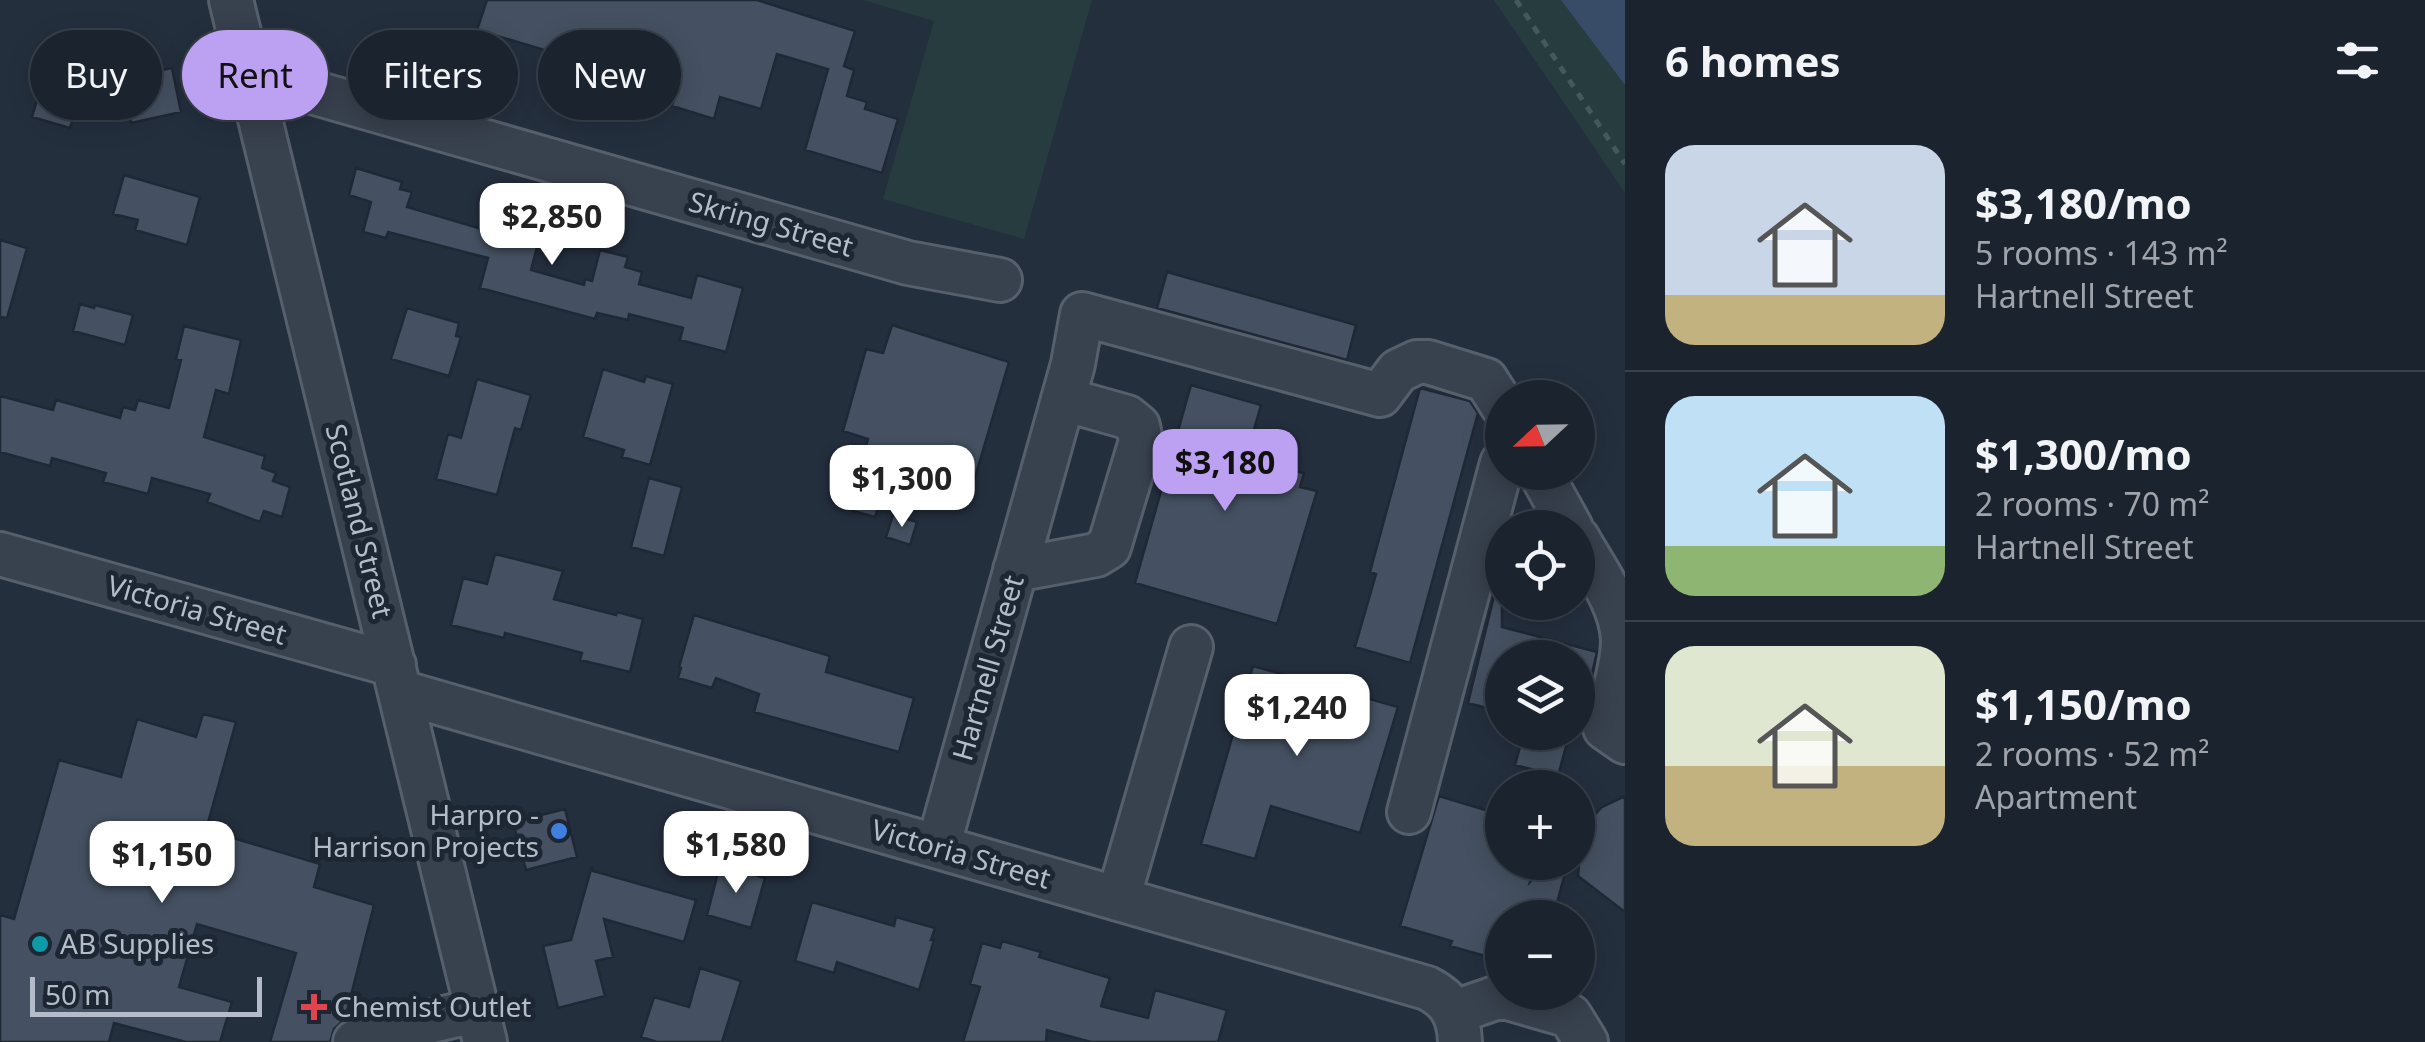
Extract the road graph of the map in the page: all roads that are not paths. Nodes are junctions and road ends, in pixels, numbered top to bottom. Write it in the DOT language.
graph roads {
  1 [pos="231,0"];
  2 [pos="238,30"];
  3 [pos="328,97"];
  4 [pos="261,120"];
  5 [pos="1000,280"];
  6 [pos="1486,380"];
  7 [pos="1063,399"];
  8 [pos="1495,490"];
  9 [pos="0,554"];
  10 [pos="1015,570"];
  11 [pos="1595,570"];
  12 [pos="1191,647"];
  13 [pos="398,678"];
  14 [pos="1625,742"];
  15 [pos="1409,812"];
  16 [pos="938,847"];
  17 [pos="1118,899"];
  18 [pos="481,1026"];
  19 [pos="1458,1027"];
  20 [pos="355,1042"];
  21 [pos="1586,1042"];
  1 -- 2 [label="street, Scotland Street"];
  3 -- 5 [label="street, Skring Street"];
  4 -- 13 [label="street, Scotland Street"];
  6 -- 7 [label="street, Hartnell Street"];
  7 -- 10 [label="street, Hartnell Street"];
  7 -- 10 [label="street"];
  8 -- 15 [label="street"];
  9 -- 13 [label="street, Victoria Street"];
  10 -- 16 [label="street, Hartnell Street"];
  11 -- 14 [label="street"];
  12 -- 17 [label="street"];
  13 -- 16 [label="street, Victoria Street"];
  13 -- 18 [label="street, Scotland Street"];
  16 -- 17 [label="street, Victoria Street"];
  17 -- 19 [label="street, Victoria Street"];
  18 -- 20 [label="street"];
  19 -- 21 [label="street"];
}
